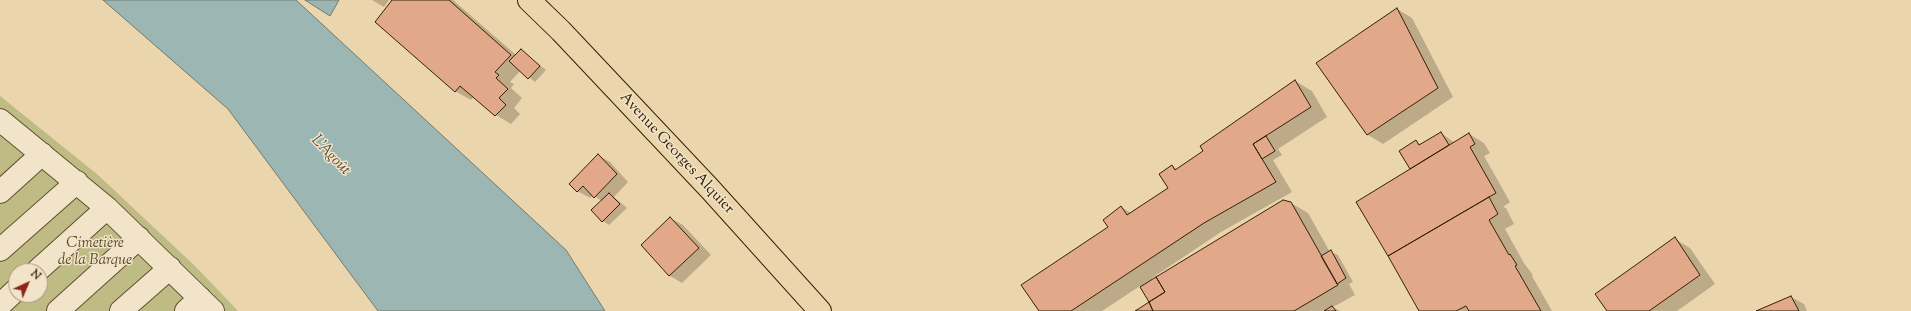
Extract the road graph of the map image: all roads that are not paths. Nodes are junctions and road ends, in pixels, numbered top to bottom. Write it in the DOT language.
graph roads {
  1 [pos="528,0"];
  2 [pos="2,126"];
  3 [pos="42,154"];
  4 [pos="77,182"];
  5 [pos="0,192"];
  6 [pos="107,208"];
  7 [pos="139,238"];
  8 [pos="0,250"];
  9 [pos="46,263"];
  10 [pos="170,268"];
  11 [pos="200,307"];
  12 [pos="58,311"];
  13 [pos="121,311"];
  14 [pos="820,311"];
  1 -- 14 [label="main road, Avenue Georges Alquier"];
  2 -- 3 [label="lane"];
  3 -- 4 [label="lane"];
  3 -- 5 [label="lane"];
  4 -- 6 [label="lane"];
  4 -- 8 [label="lane"];
  6 -- 7 [label="lane"];
  6 -- 9 [label="lane"];
  7 -- 10 [label="lane"];
  7 -- 12 [label="lane"];
  10 -- 11 [label="lane"];
  10 -- 13 [label="lane"];
}
